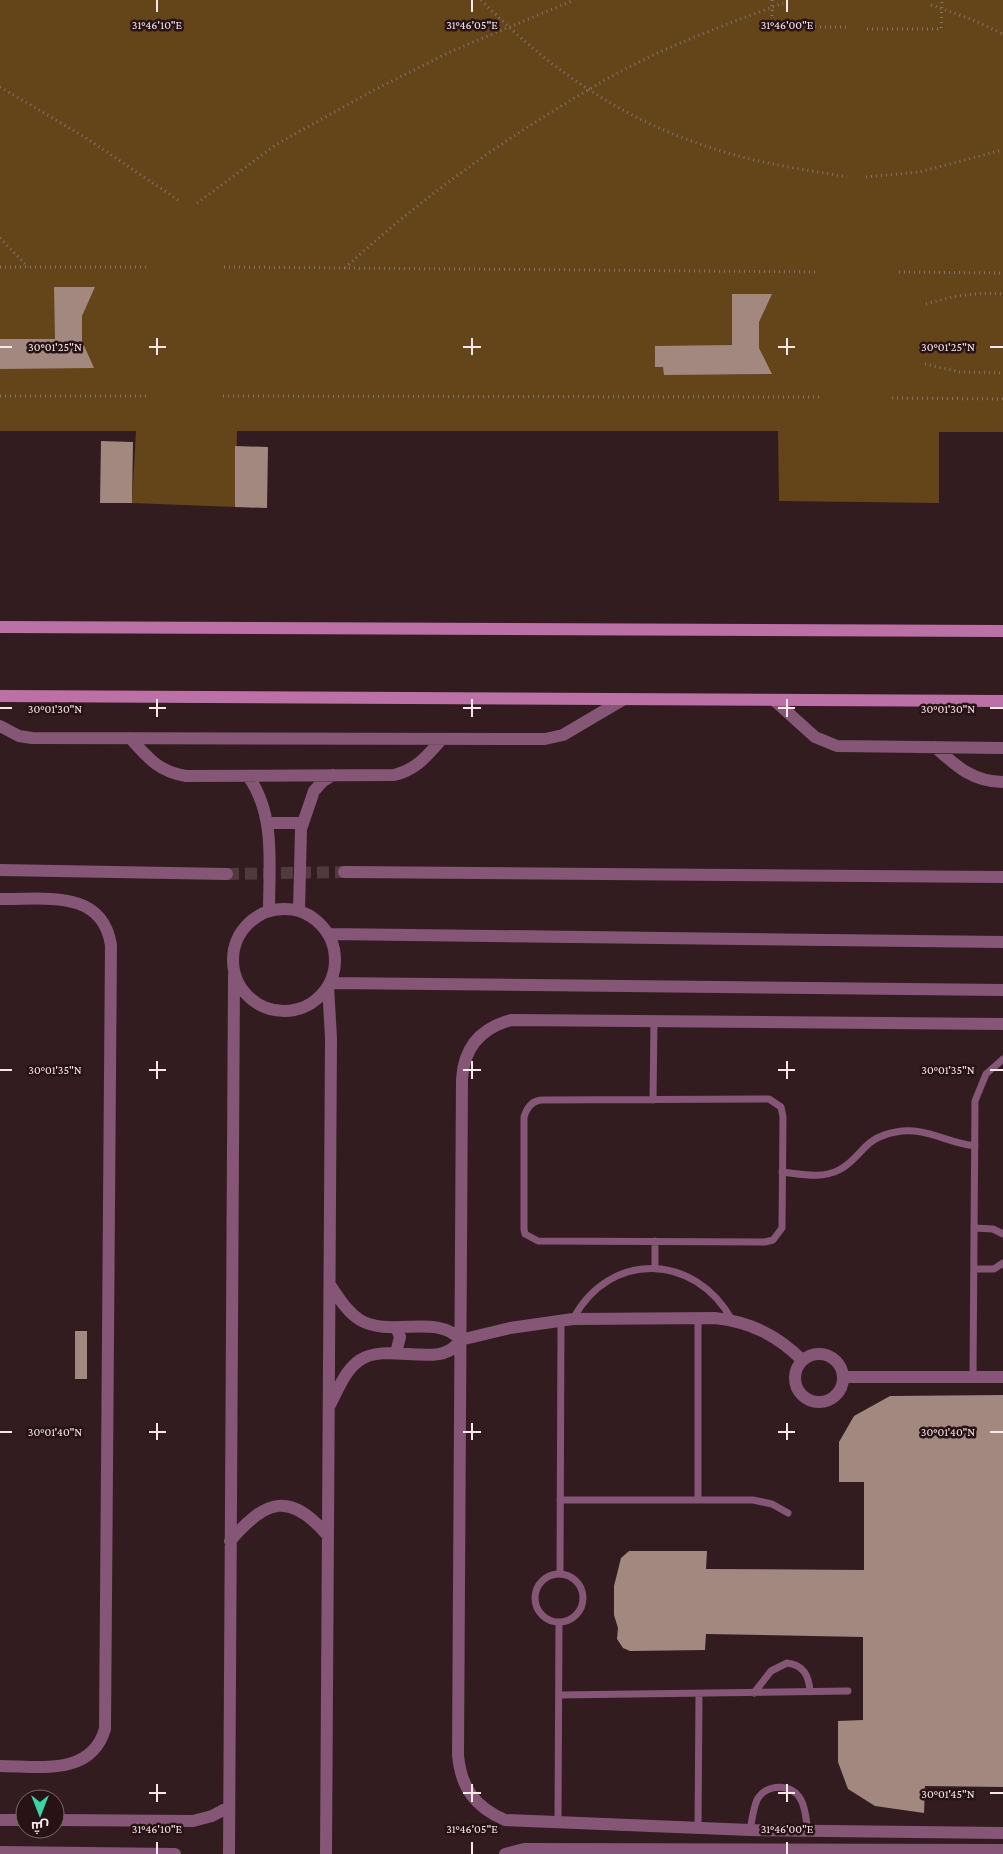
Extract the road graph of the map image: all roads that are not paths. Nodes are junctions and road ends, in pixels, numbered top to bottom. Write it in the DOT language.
graph roads {
  1 [pos="0,627"];
  2 [pos="1003,631"];
  3 [pos="0,696"];
  4 [pos="624,699"];
  5 [pos="774,700"];
  6 [pos="1003,701"];
  7 [pos="0,726"];
  8 [pos="130,738"];
  9 [pos="442,739"];
  10 [pos="935,747"];
  11 [pos="1003,748"];
  12 [pos="334,775"];
  13 [pos="248,776"];
  14 [pos="1003,782"];
  15 [pos="268,823"];
  16 [pos="302,823"];
  17 [pos="0,870"];
  18 [pos="344,872"];
  19 [pos="227,874"];
  20 [pos="1003,877"];
  21 [pos="0,899"];
  22 [pos="299,910"];
  23 [pos="269,911"];
  24 [pos="329,934"];
  25 [pos="1003,942"];
  26 [pos="234,975"];
  27 [pos="329,985"];
  28 [pos="1003,990"];
  29 [pos="654,1021"];
  30 [pos="1003,1024"];
  31 [pos="1003,1059"];
  32 [pos="653,1100"];
  33 [pos="975,1146"];
  34 [pos="782,1172"];
  35 [pos="974,1228"];
  36 [pos="1003,1234"];
  37 [pos="655,1241"];
  38 [pos="1003,1262"];
  39 [pos="655,1268"];
  40 [pos="974,1269"];
  41 [pos="330,1285"];
  42 [pos="698,1318"];
  43 [pos="567,1320"];
  44 [pos="732,1320"];
  45 [pos="396,1327"];
  46 [pos="460,1340"];
  47 [pos="396,1353"];
  48 [pos="802,1360"];
  49 [pos="843,1377"];
  50 [pos="973,1377"];
  51 [pos="1003,1377"];
  52 [pos="329,1407"];
  53 [pos="698,1498"];
  54 [pos="560,1500"];
  55 [pos="788,1513"];
  56 [pos="328,1536"];
  57 [pos="230,1541"];
  58 [pos="560,1574"];
  59 [pos="559,1622"];
  60 [pos="848,1691"];
  61 [pos="810,1692"];
  62 [pos="754,1693"];
  63 [pos="699,1694"];
  64 [pos="559,1695"];
  65 [pos="0,1766"];
  66 [pos="230,1807"];
  67 [pos="0,1820"];
  68 [pos="15,1820"];
  69 [pos="65,1820"];
  70 [pos="558,1824"];
  71 [pos="698,1829"];
  72 [pos="750,1830"];
  73 [pos="808,1831"];
  74 [pos="1003,1833"];
  75 [pos="1003,1850"];
  76 [pos="0,1852"];
  77 [pos="699,1852"];
  78 [pos="175,1854"];
  79 [pos="229,1854"];
  80 [pos="326,1854"];
  81 [pos="505,1854"];
  1 -- 2 [label="main road"];
  3 -- 4 [label="main road"];
  4 -- 5 [label="main road"];
  4 -- 9 [label="street"];
  5 -- 6 [label="main road"];
  5 -- 10 [label="street"];
  7 -- 8 [label="street"];
  8 -- 9 [label="street"];
  8 -- 13 [label="street"];
  9 -- 12 [label="street"];
  10 -- 11 [label="street"];
  10 -- 14 [label="street"];
  12 -- 13 [label="street"];
  12 -- 16 [label="street"];
  13 -- 15 [label="street"];
  15 -- 16 [label="street"];
  15 -- 23 [label="street"];
  16 -- 22 [label="street"];
  17 -- 19 [label="street"];
  18 -- 20 [label="street"];
  21 -- 65 [label="street"];
  22 -- 23 [label="street"];
  22 -- 24 [label="street"];
  23 -- 26 [label="street"];
  24 -- 25 [label="street"];
  24 -- 27 [label="street"];
  26 -- 27 [label="street"];
  26 -- 57 [label="street"];
  27 -- 28 [label="street"];
  27 -- 41 [label="street"];
  29 -- 30 [label="street"];
  29 -- 32 [label="lane"];
  29 -- 46 [label="street"];
  31 -- 33 [label="lane"];
  32 -- 34 [label="lane"];
  32 -- 37 [label="lane"];
  33 -- 34 [label="lane"];
  33 -- 35 [label="lane"];
  34 -- 37 [label="lane"];
  35 -- 36 [label="lane"];
  35 -- 40 [label="lane"];
  37 -- 39 [label="lane"];
  38 -- 40 [label="lane"];
  39 -- 43 [label="lane"];
  39 -- 44 [label="lane"];
  40 -- 50 [label="lane"];
  41 -- 45 [label="street"];
  41 -- 52 [label="street"];
  42 -- 43 [label="street"];
  42 -- 44 [label="street"];
  42 -- 53 [label="lane"];
  43 -- 46 [label="street"];
  43 -- 54 [label="lane"];
  44 -- 48 [label="street"];
  45 -- 46 [label="street"];
  45 -- 47 [label="street"];
  46 -- 47 [label="street"];
  46 -- 70 [label="street"];
  47 -- 52 [label="street"];
  48 -- 49 [label="street"];
  48 -- 49 [label="street"];
  49 -- 50 [label="street"];
  50 -- 51 [label="street"];
  52 -- 56 [label="street"];
  53 -- 54 [label="lane"];
  53 -- 55 [label="lane"];
  54 -- 58 [label="lane"];
  56 -- 57 [label="street"];
  56 -- 80 [label="street"];
  57 -- 66 [label="street"];
  58 -- 59 [label="lane"];
  58 -- 59 [label="lane"];
  59 -- 64 [label="lane"];
  60 -- 61 [label="lane"];
  61 -- 62 [label="lane"];
  61 -- 62 [label="lane"];
  62 -- 63 [label="lane"];
  63 -- 64 [label="lane"];
  63 -- 71 [label="lane"];
  64 -- 70 [label="lane"];
  66 -- 69 [label="street"];
  66 -- 79 [label="street"];
  67 -- 68 [label="street"];
  70 -- 71 [label="street"];
  71 -- 72 [label="street"];
  72 -- 73 [label="street"];
  72 -- 73 [label="lane"];
  73 -- 74 [label="street"];
  75 -- 77 [label="street"];
  76 -- 78 [label="street"];
  77 -- 81 [label="street"];
}
